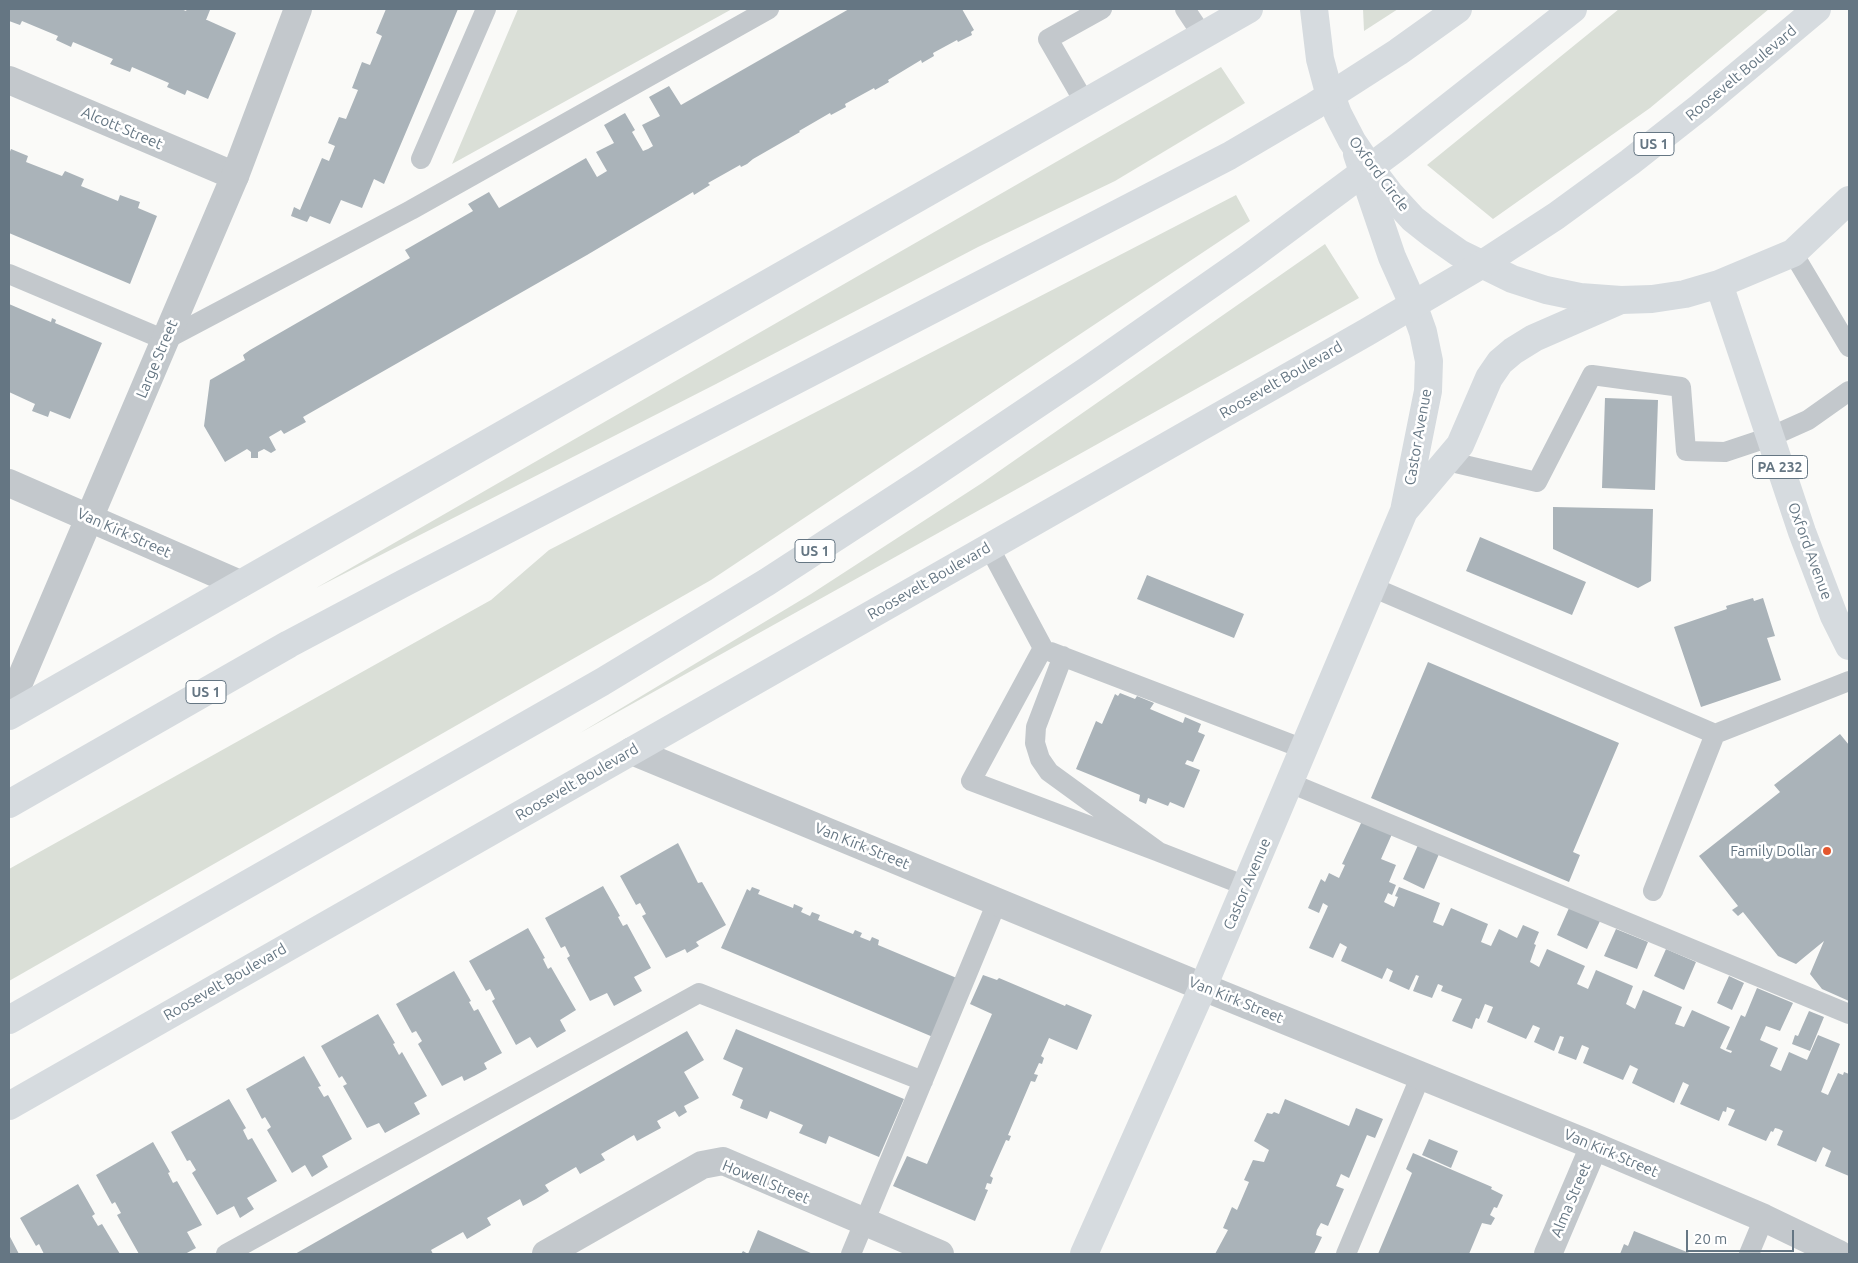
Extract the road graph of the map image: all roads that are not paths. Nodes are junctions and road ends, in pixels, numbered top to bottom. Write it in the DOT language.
graph roads {
  1 [pos="486,9"];
  2 [pos="769,9"];
  3 [pos="1102,9"];
  4 [pos="1185,9"];
  5 [pos="1250,9"];
  6 [pos="1314,9"];
  7 [pos="1458,9"];
  8 [pos="1573,9"];
  9 [pos="1817,9"];
  10 [pos="292,11"];
  11 [pos="1203,36"];
  12 [pos="9,80"];
  13 [pos="1085,103"];
  14 [pos="422,159"];
  15 [pos="235,176"];
  16 [pos="1382,200"];
  17 [pos="1849,200"];
  18 [pos="1793,253"];
  19 [pos="1480,265"];
  20 [pos="9,274"];
  21 [pos="1719,284"];
  22 [pos="1621,300"];
  23 [pos="1413,304"];
  24 [pos="165,340"];
  25 [pos="1849,345"];
  26 [pos="1849,391"];
  27 [pos="1770,437"];
  28 [pos="1447,461"];
  29 [pos="9,483"];
  30 [pos="1404,511"];
  31 [pos="89,518"];
  32 [pos="989,547"];
  33 [pos="240,584"];
  34 [pos="1372,587"];
  35 [pos="1842,611"];
  36 [pos="1849,646"];
  37 [pos="1043,648"];
  38 [pos="1063,656"];
  39 [pos="1849,681"];
  40 [pos="9,706"];
  41 [pos="9,716"];
  42 [pos="1715,734"];
  43 [pos="1304,749"];
  44 [pos="632,751"];
  45 [pos="1290,783"];
  46 [pos="9,804"];
  47 [pos="1159,852"];
  48 [pos="1246,886"];
  49 [pos="1653,891"];
  50 [pos="997,902"];
  51 [pos="1203,987"];
  52 [pos="1849,1014"];
  53 [pos="9,1020"];
  54 [pos="1421,1075"];
  55 [pos="923,1081"];
  56 [pos="9,1106"];
  57 [pos="1594,1146"];
  58 [pos="1764,1218"];
  59 [pos="865,1223"];
  60 [pos="226,1254"];
  61 [pos="546,1254"];
  62 [pos="851,1254"];
  63 [pos="940,1254"];
  64 [pos="1084,1254"];
  65 [pos="1346,1254"];
  66 [pos="1548,1254"];
  67 [pos="1749,1254"];
  68 [pos="1839,1254"];
  1 -- 14 [label="lane"];
  2 -- 24 [label="lane"];
  3 -- 13 [label="lane"];
  4 -- 11 [label="lane"];
  5 -- 11 [label="main road"];
  6 -- 16 [label="main road, Oxford Circle"];
  7 -- 46 [label="main road, US 1"];
  8 -- 53 [label="main road, US 1"];
  9 -- 19 [label="main road, Roosevelt Boulevard / US 1"];
  10 -- 15 [label="street, Large Street"];
  11 -- 13 [label="main road"];
  12 -- 15 [label="street, Alcott Street"];
  13 -- 33 [label="main road"];
  15 -- 24 [label="street, Large Street"];
  16 -- 19 [label="main road, Oxford Circle"];
  16 -- 23 [label="main road, Castor Avenue"];
  17 -- 18 [label="main road, Oxford Circle"];
  18 -- 21 [label="main road, Oxford Circle"];
  18 -- 25 [label="lane"];
  19 -- 22 [label="main road, Oxford Circle"];
  19 -- 23 [label="main road, Roosevelt Boulevard / US 1"];
  20 -- 24 [label="lane"];
  21 -- 22 [label="main road, Oxford Circle"];
  21 -- 27 [label="main road, Oxford Avenue / PA 232"];
  22 -- 28 [label="main road, Castor Avenue"];
  23 -- 30 [label="main road, Castor Avenue"];
  23 -- 32 [label="main road, Roosevelt Boulevard / US 1"];
  24 -- 31 [label="street, Large Street"];
  26 -- 27 [label="lane"];
  27 -- 28 [label="lane"];
  27 -- 35 [label="main road, Oxford Avenue / PA 232"];
  28 -- 30 [label="main road, Castor Avenue"];
  29 -- 31 [label="street, Van Kirk Street"];
  30 -- 34 [label="main road, Castor Avenue"];
  31 -- 33 [label="street, Van Kirk Street"];
  31 -- 40 [label="street, Large Street"];
  32 -- 37 [label="lane"];
  32 -- 44 [label="main road, Roosevelt Boulevard / US 1"];
  33 -- 41 [label="main road"];
  34 -- 42 [label="lane"];
  34 -- 43 [label="main road, Castor Avenue"];
  35 -- 36 [label="main road, Oxford Avenue / PA 232"];
  37 -- 38 [label="lane"];
  37 -- 47 [label="lane"];
  38 -- 43 [label="lane"];
  38 -- 47 [label="lane"];
  39 -- 42 [label="lane"];
  42 -- 49 [label="lane"];
  43 -- 45 [label="main road, Castor Avenue"];
  44 -- 50 [label="street, Van Kirk Street"];
  44 -- 56 [label="main road, Roosevelt Boulevard / US 1"];
  45 -- 48 [label="main road, Castor Avenue"];
  45 -- 52 [label="lane"];
  47 -- 48 [label="lane"];
  48 -- 51 [label="main road, Castor Avenue"];
  50 -- 51 [label="street, Van Kirk Street"];
  50 -- 55 [label="lane"];
  51 -- 54 [label="street, Van Kirk Street"];
  51 -- 64 [label="main road, Castor Avenue"];
  54 -- 57 [label="street, Van Kirk Street"];
  54 -- 65 [label="lane"];
  55 -- 59 [label="lane"];
  55 -- 60 [label="lane"];
  57 -- 58 [label="street, Van Kirk Street"];
  57 -- 66 [label="street, Alma Street"];
  58 -- 67 [label="lane"];
  58 -- 68 [label="street, Van Kirk Street"];
  59 -- 61 [label="street, Howell Street"];
  59 -- 62 [label="lane"];
  59 -- 63 [label="street, Howell Street"];
}
